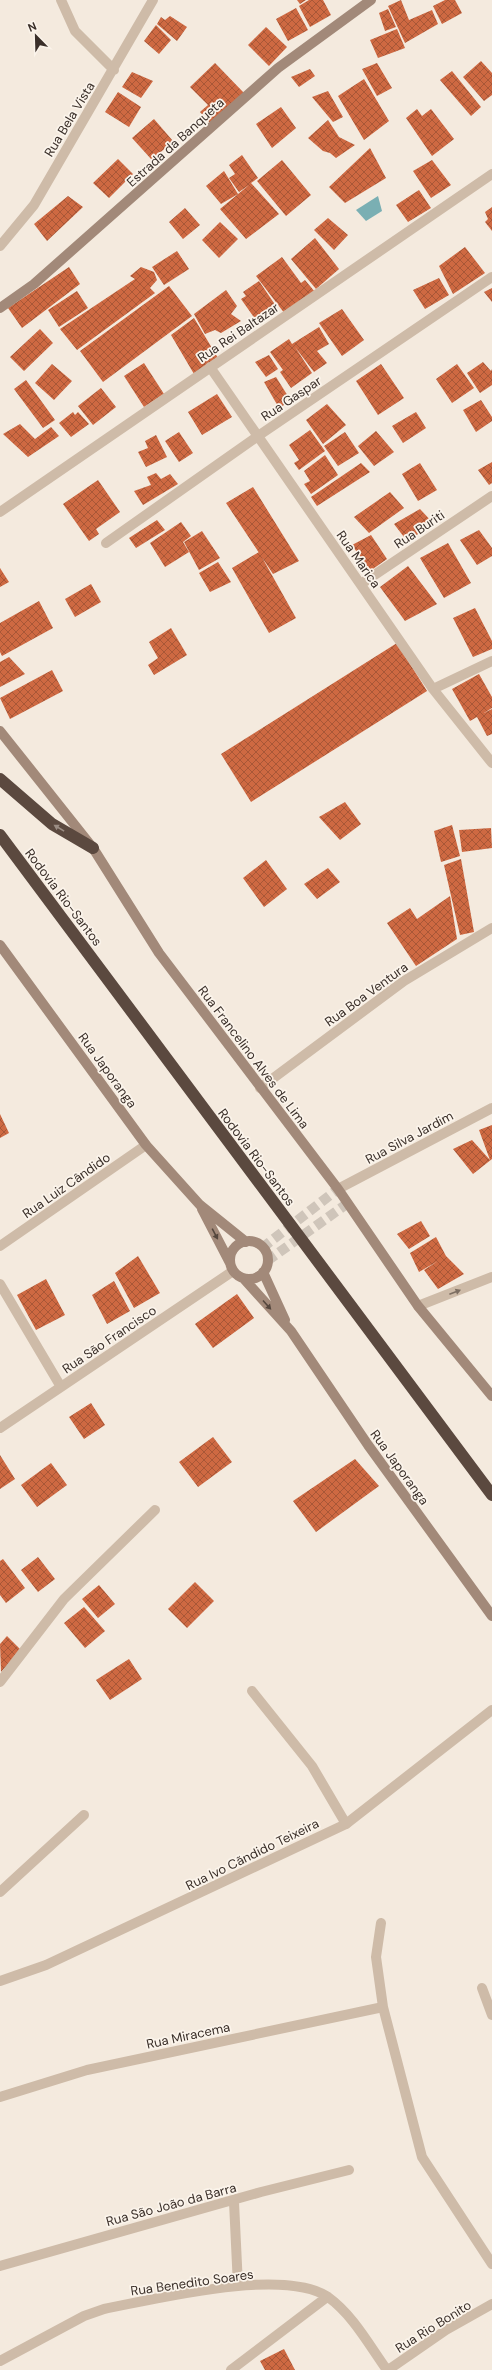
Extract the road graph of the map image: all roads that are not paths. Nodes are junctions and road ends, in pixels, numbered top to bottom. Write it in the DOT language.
graph roads {
  1 [pos="62,0"];
  2 [pos="153,0"];
  3 [pos="371,0"];
  4 [pos="114,70"];
  5 [pos="492,174"];
  6 [pos="0,246"];
  7 [pos="492,277"];
  8 [pos="0,308"];
  9 [pos="210,367"];
  10 [pos="258,436"];
  11 [pos="492,496"];
  12 [pos="0,512"];
  13 [pos="106,543"];
  14 [pos="361,584"];
  15 [pos="492,661"];
  16 [pos="433,689"];
  17 [pos="0,731"];
  18 [pos="492,763"];
  19 [pos="0,779"];
  20 [pos="0,835"];
  21 [pos="93,848"];
  22 [pos="492,928"];
  23 [pos="0,946"];
  24 [pos="260,1088"];
  25 [pos="492,1108"];
  26 [pos="146,1144"];
  27 [pos="338,1189"];
  28 [pos="200,1205"];
  29 [pos="246,1242"];
  30 [pos="0,1246"];
  31 [pos="231,1267"];
  32 [pos="263,1272"];
  33 [pos="492,1277"];
  34 [pos="244,1279"];
  35 [pos="0,1284"];
  36 [pos="418,1306"];
  37 [pos="290,1331"];
  38 [pos="62,1387"];
  39 [pos="492,1396"];
  40 [pos="0,1428"];
  41 [pos="492,1495"];
  42 [pos="155,1510"];
  43 [pos="492,1616"];
  44 [pos="0,1682"];
  45 [pos="252,1691"];
  46 [pos="492,1710"];
  47 [pos="84,1815"];
  48 [pos="346,1824"];
  49 [pos="0,1892"];
  50 [pos="381,1923"];
  51 [pos="0,1980"];
  52 [pos="482,1988"];
  53 [pos="383,2007"];
  54 [pos="492,2015"];
  55 [pos="0,2097"];
  56 [pos="349,2170"];
  57 [pos="234,2202"];
  58 [pos="492,2264"];
  59 [pos="0,2266"];
  60 [pos="238,2286"];
  61 [pos="327,2297"];
  62 [pos="492,2304"];
  63 [pos="0,2361"];
  64 [pos="231,2370"];
  65 [pos="388,2370"];
  1 -- 4 [label="street"];
  2 -- 4 [label="street, Rua Bela Vista"];
  3 -- 8 [label="main road, Estrada da Banqueta"];
  4 -- 6 [label="street, Rua Bela Vista"];
  5 -- 9 [label="street, Rua Rei Baltazar"];
  7 -- 10 [label="street, Rua Gaspar"];
  9 -- 10 [label="street, Rua Marica"];
  9 -- 12 [label="street, Rua Rei Baltazar"];
  10 -- 13 [label="street, Rua Gaspar"];
  10 -- 14 [label="street, Rua Marica"];
  11 -- 14 [label="street, Rua Buriti"];
  14 -- 16 [label="street, Rua Marica"];
  15 -- 16 [label="street"];
  16 -- 18 [label="street, Rua Marica"];
  17 -- 21 [label="main road, Rua Francelino Alves de Lima"];
  21 -- 19 [label="highway, one-way"];
  20 -- 41 [label="highway, Rodovia Rio-Santos"];
  21 -- 24 [label="main road, Rua Francelino Alves de Lima"];
  22 -- 24 [label="street, Rua Boa Ventura"];
  23 -- 26 [label="main road, Rua Japoranga"];
  24 -- 27 [label="main road, Rua Francelino Alves de Lima"];
  25 -- 27 [label="street, Rua Silva Jardim"];
  26 -- 28 [label="main road, Rua Japoranga"];
  26 -- 30 [label="street, Rua Luiz Cândido"];
  27 -- 36 [label="main road, Rua Francelino Alves de Lima"];
  28 -- 29 [label="main road, Rua Japoranga"];
  28 -- 31 [label="main road, Rua Japoranga, one-way"];
  29 -- 31 [label="main road"];
  29 -- 32 [label="main road"];
  31 -- 34 [label="main road"];
  31 -- 38 [label="street, Rua São Francisco"];
  32 -- 34 [label="main road"];
  32 -- 37 [label="main road, Rua Japoranga"];
  36 -- 33 [label="street, one-way"];
  34 -- 37 [label="main road, Rua Japoranga, one-way"];
  35 -- 38 [label="street"];
  36 -- 39 [label="main road, Rua Francelino Alves de Lima"];
  37 -- 43 [label="main road, Rua Japoranga"];
  38 -- 40 [label="street, Rua São Francisco"];
  42 -- 44 [label="street"];
  45 -- 48 [label="street"];
  46 -- 48 [label="street, Rua Ivo Cãndido Teixeira"];
  47 -- 49 [label="street"];
  48 -- 51 [label="street, Rua Ivo Cãndido Teixeira"];
  50 -- 53 [label="street"];
  52 -- 54 [label="street"];
  53 -- 55 [label="street, Rua Miracema"];
  53 -- 58 [label="street"];
  56 -- 57 [label="street, Rua São João da Barra"];
  57 -- 59 [label="street, Rua São João da Barra"];
  57 -- 60 [label="street"];
  60 -- 61 [label="street, Rua Benedito Soares"];
  60 -- 63 [label="street, Rua Benedito Soares"];
  61 -- 64 [label="street"];
  61 -- 65 [label="street, Rua Benedito Soares"];
  62 -- 65 [label="street, Rua Rio Bonito"];
}
